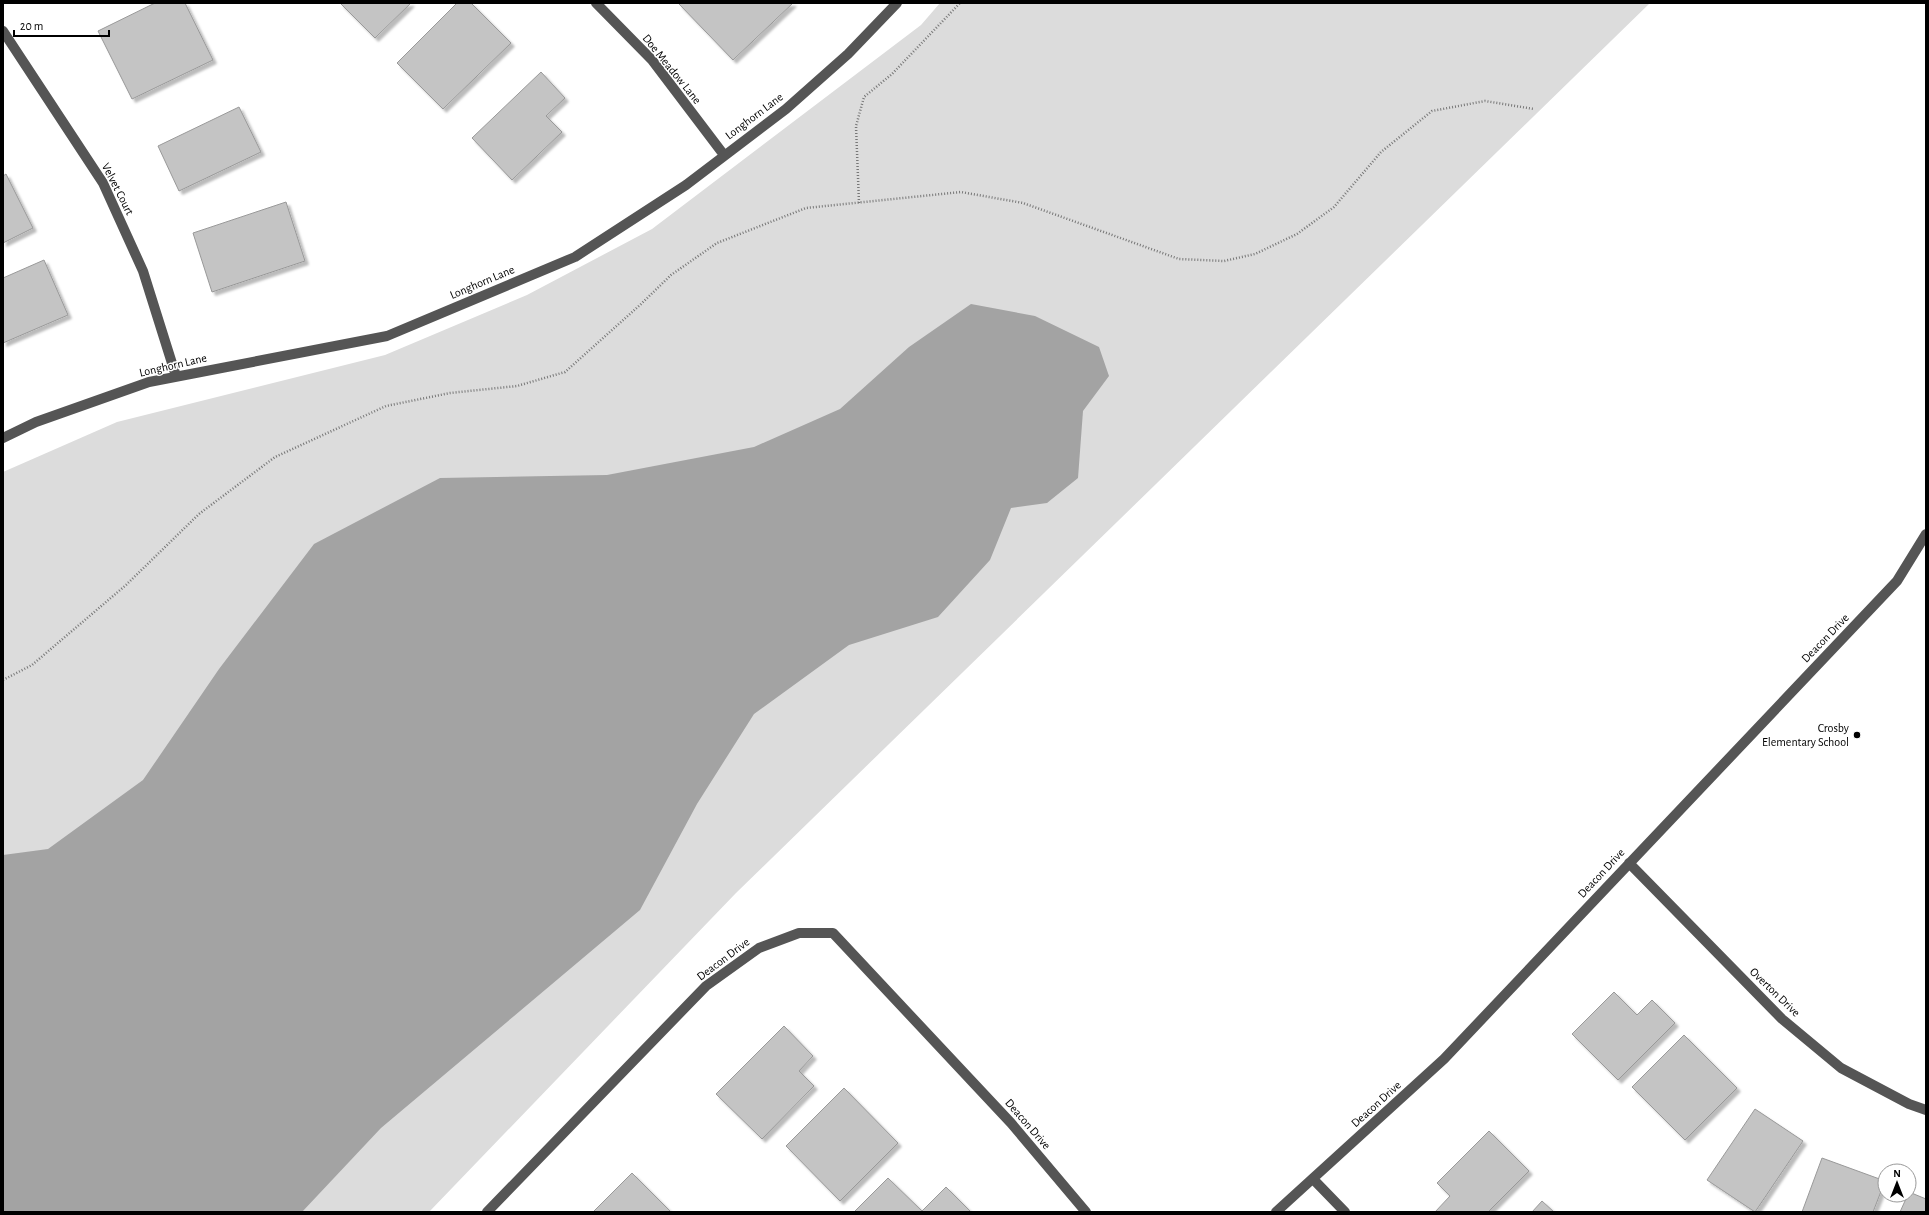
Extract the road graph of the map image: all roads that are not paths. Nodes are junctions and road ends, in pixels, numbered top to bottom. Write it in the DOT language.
graph roads {
  1 [pos="596,3"];
  2 [pos="897,3"];
  3 [pos="3,31"];
  4 [pos="724,155"];
  5 [pos="176,376"];
  6 [pos="3,438"];
  7 [pos="1926,534"];
  8 [pos="1629,863"];
  9 [pos="1926,1110"];
  10 [pos="1313,1179"];
  11 [pos="487,1212"];
  12 [pos="1086,1212"];
  13 [pos="1276,1212"];
  14 [pos="1345,1212"];
  1 -- 4 [label="street, Doe Meadow Lane"];
  2 -- 4 [label="street, Longhorn Lane"];
  3 -- 5 [label="street, Velvet Court"];
  4 -- 5 [label="street, Longhorn Lane"];
  5 -- 6 [label="street, Longhorn Lane"];
  7 -- 8 [label="street, Deacon Drive"];
  8 -- 9 [label="street, Overton Drive"];
  8 -- 10 [label="street, Deacon Drive"];
  10 -- 13 [label="street, Deacon Drive"];
  10 -- 14 [label="street"];
  11 -- 12 [label="street, Deacon Drive"];
}
